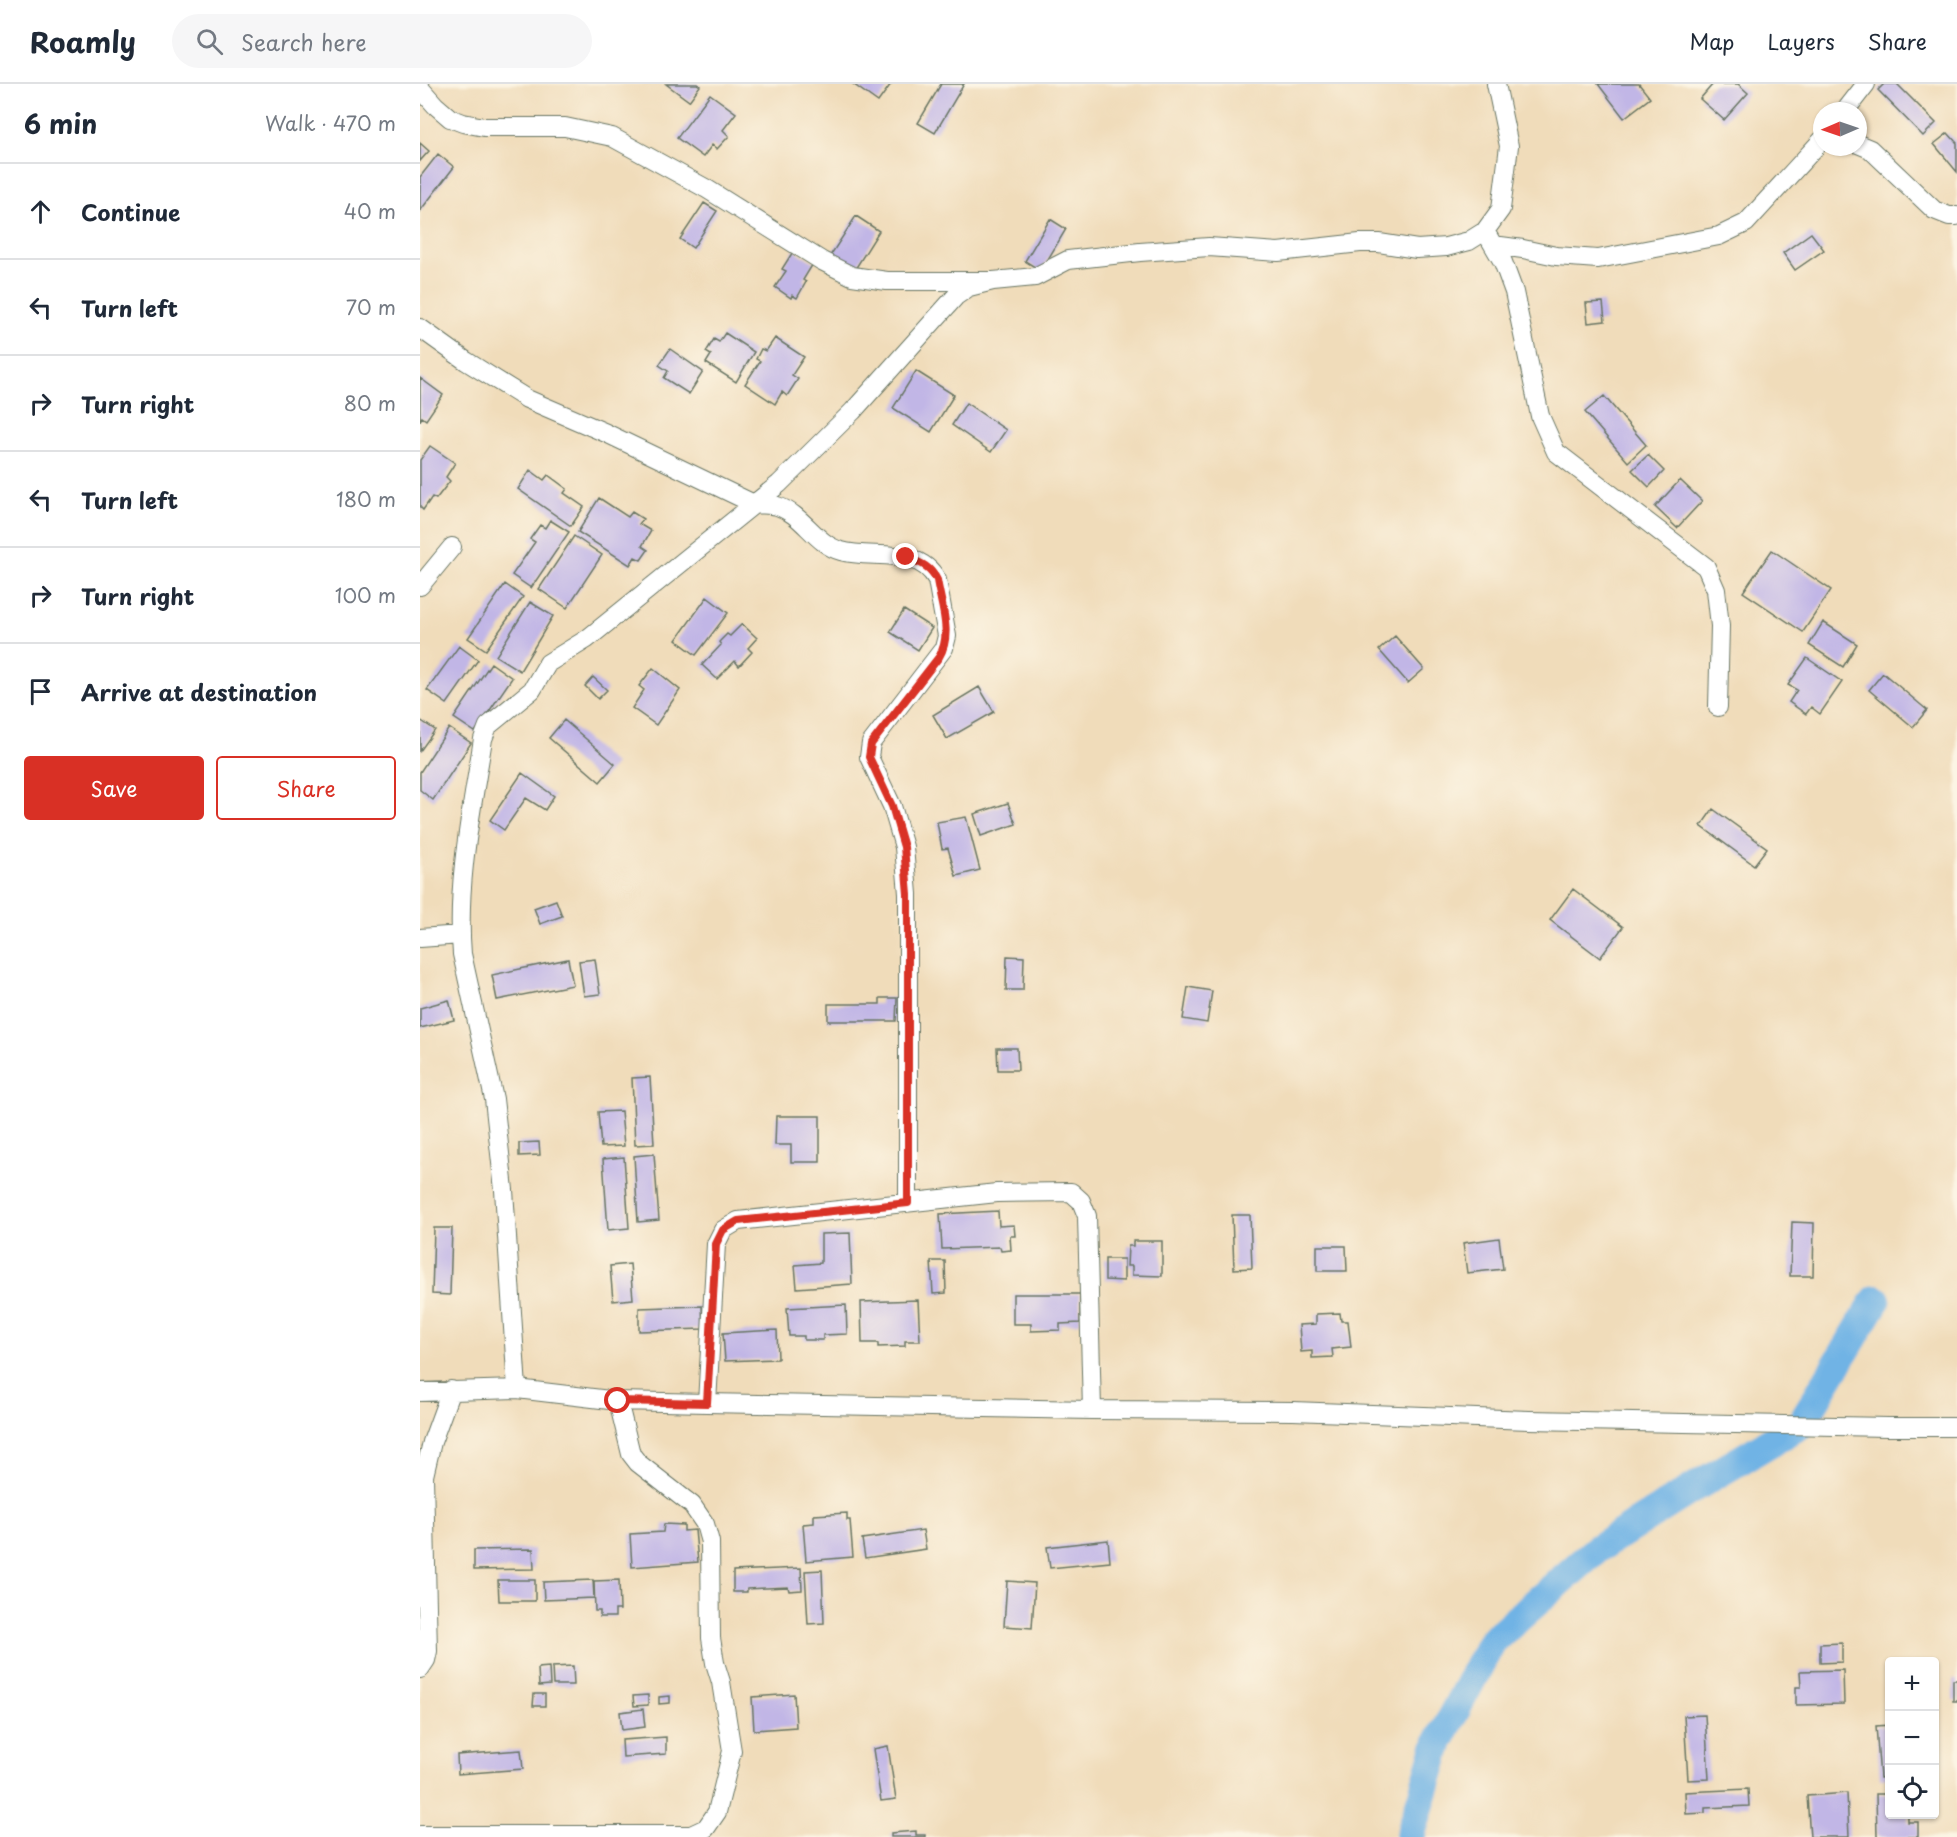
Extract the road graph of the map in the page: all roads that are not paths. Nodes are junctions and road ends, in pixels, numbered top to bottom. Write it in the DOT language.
graph roads {
  1 [pos="1866,84"];
  2 [pos="420,88"];
  3 [pos="1501,89"];
  4 [pos="1852,102"];
  5 [pos="1867,148"];
  6 [pos="1813,150"];
  7 [pos="1957,216"];
  8 [pos="1489,238"];
  9 [pos="993,280"];
  10 [pos="420,328"];
  11 [pos="754,504"];
  12 [pos="452,547"];
  13 [pos="420,586"];
  14 [pos="1718,707"];
  15 [pos="461,935"];
  16 [pos="420,938"];
  17 [pos="908,1203"];
  18 [pos="517,1389"];
  19 [pos="451,1390"];
  20 [pos="420,1392"];
  21 [pos="618,1401"];
  22 [pos="707,1403"];
  23 [pos="1092,1410"];
  24 [pos="1957,1427"];
  25 [pos="420,1669"];
  26 [pos="420,1834"];
  1 -- 4 [label="street"];
  2 -- 9 [label="street"];
  3 -- 8 [label="street"];
  5 -- 7 [label="street"];
  6 -- 8 [label="street"];
  8 -- 9 [label="street"];
  8 -- 14 [label="street"];
  9 -- 11 [label="street"];
  10 -- 11 [label="street"];
  11 -- 15 [label="street"];
  11 -- 17 [label="street"];
  12 -- 13 [label="street"];
  15 -- 16 [label="street"];
  15 -- 18 [label="street"];
  17 -- 22 [label="street"];
  17 -- 23 [label="street"];
  18 -- 19 [label="street"];
  18 -- 21 [label="street"];
  19 -- 20 [label="street"];
  19 -- 25 [label="street"];
  21 -- 22 [label="street"];
  21 -- 26 [label="street"];
  22 -- 23 [label="street"];
  23 -- 24 [label="street"];
}
